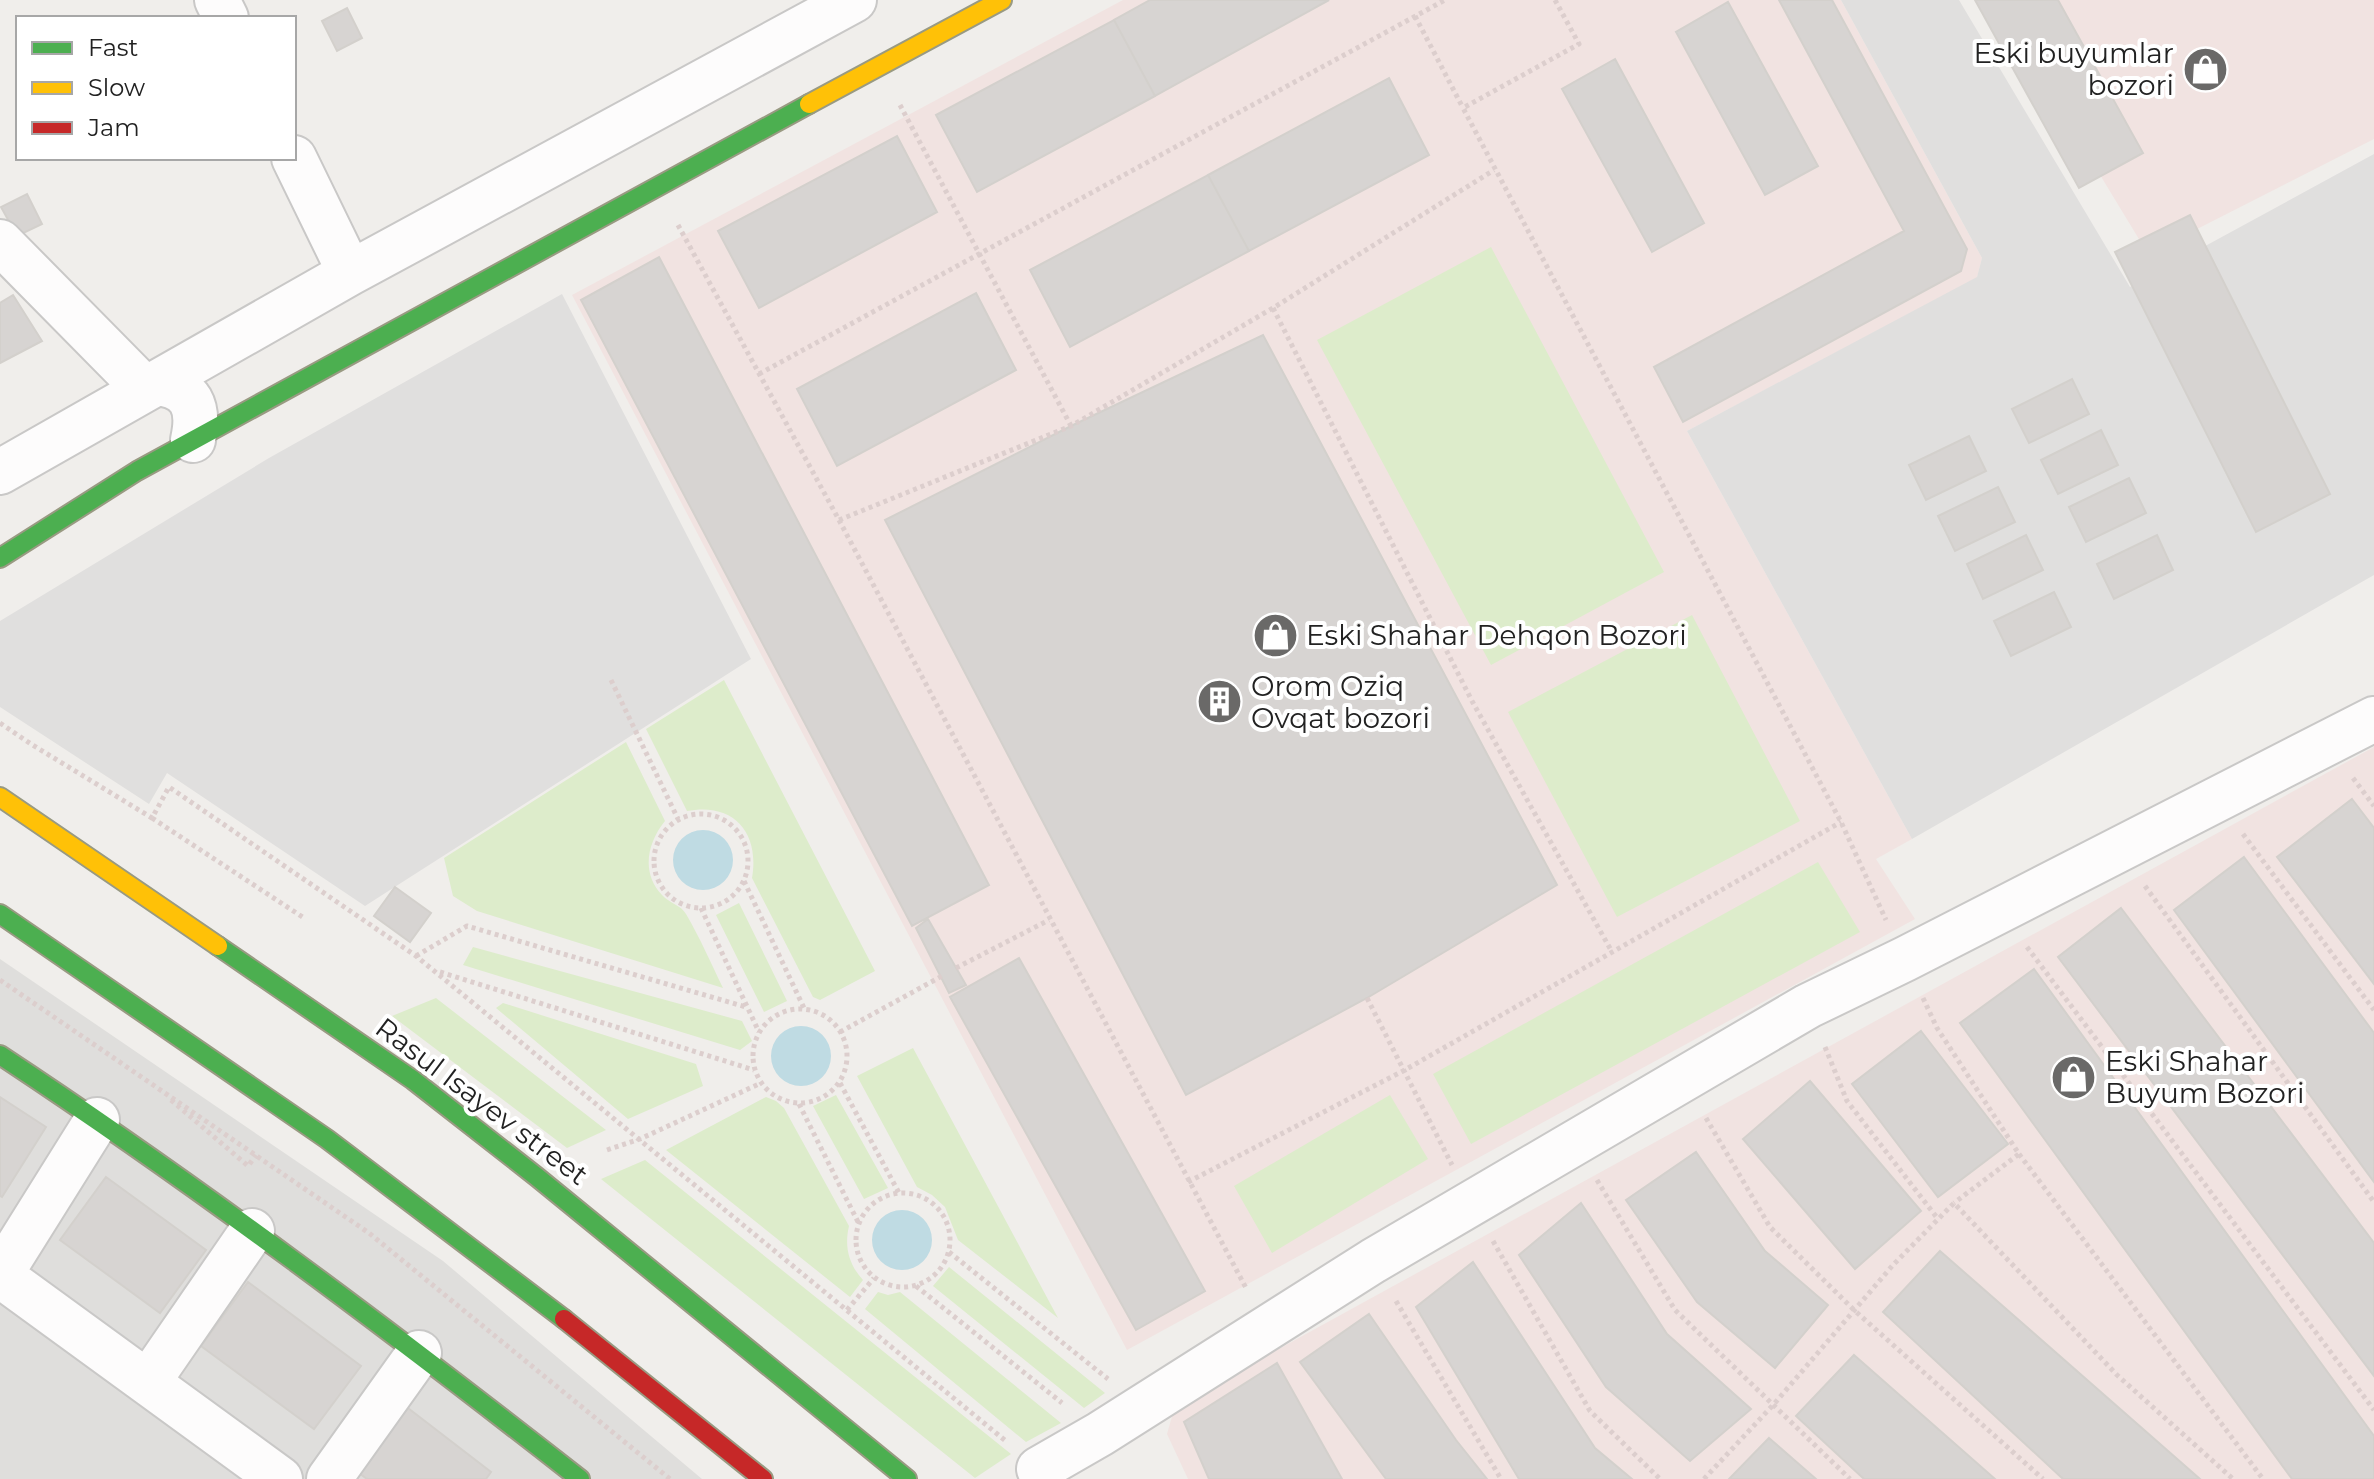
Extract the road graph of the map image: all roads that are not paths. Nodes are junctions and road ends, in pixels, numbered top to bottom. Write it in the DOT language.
graph roads {
  1 [pos="1002,0"];
  2 [pos="829,6"];
  3 [pos="295,160"];
  4 [pos="0,242"];
  5 [pos="350,273"];
  6 [pos="150,386"];
  7 [pos="193,440"];
  8 [pos="0,472"];
  9 [pos="0,558"];
  10 [pos="2374,719"];
  11 [pos="0,797"];
  12 [pos="0,914"];
  13 [pos="0,1055"];
  14 [pos="97,1120"];
  15 [pos="252,1231"];
  16 [pos="419,1353"];
  17 [pos="148,1382"];
  18 [pos="1039,1469"];
  19 [pos="559,1473"];
  20 [pos="280,1479"];
  21 [pos="329,1479"];
  22 [pos="763,1479"];
  23 [pos="907,1479"];
  1 -- 7 [label="main road"];
  2 -- 5 [label="street"];
  3 -- 5 [label="street"];
  4 -- 6 [label="street"];
  5 -- 6 [label="street"];
  6 -- 7 [label="street"];
  6 -- 8 [label="street"];
  7 -- 9 [label="main road"];
  10 -- 18 [label="street"];
  11 -- 23 [label="main road, Rasul Isayev street"];
  12 -- 22 [label="main road"];
  13 -- 14 [label="main road"];
  14 -- 15 [label="main road"];
  14 -- 17 [label="street"];
  15 -- 16 [label="main road"];
  15 -- 17 [label="street"];
  16 -- 19 [label="main road"];
  16 -- 21 [label="street"];
  17 -- 20 [label="street"];
}
